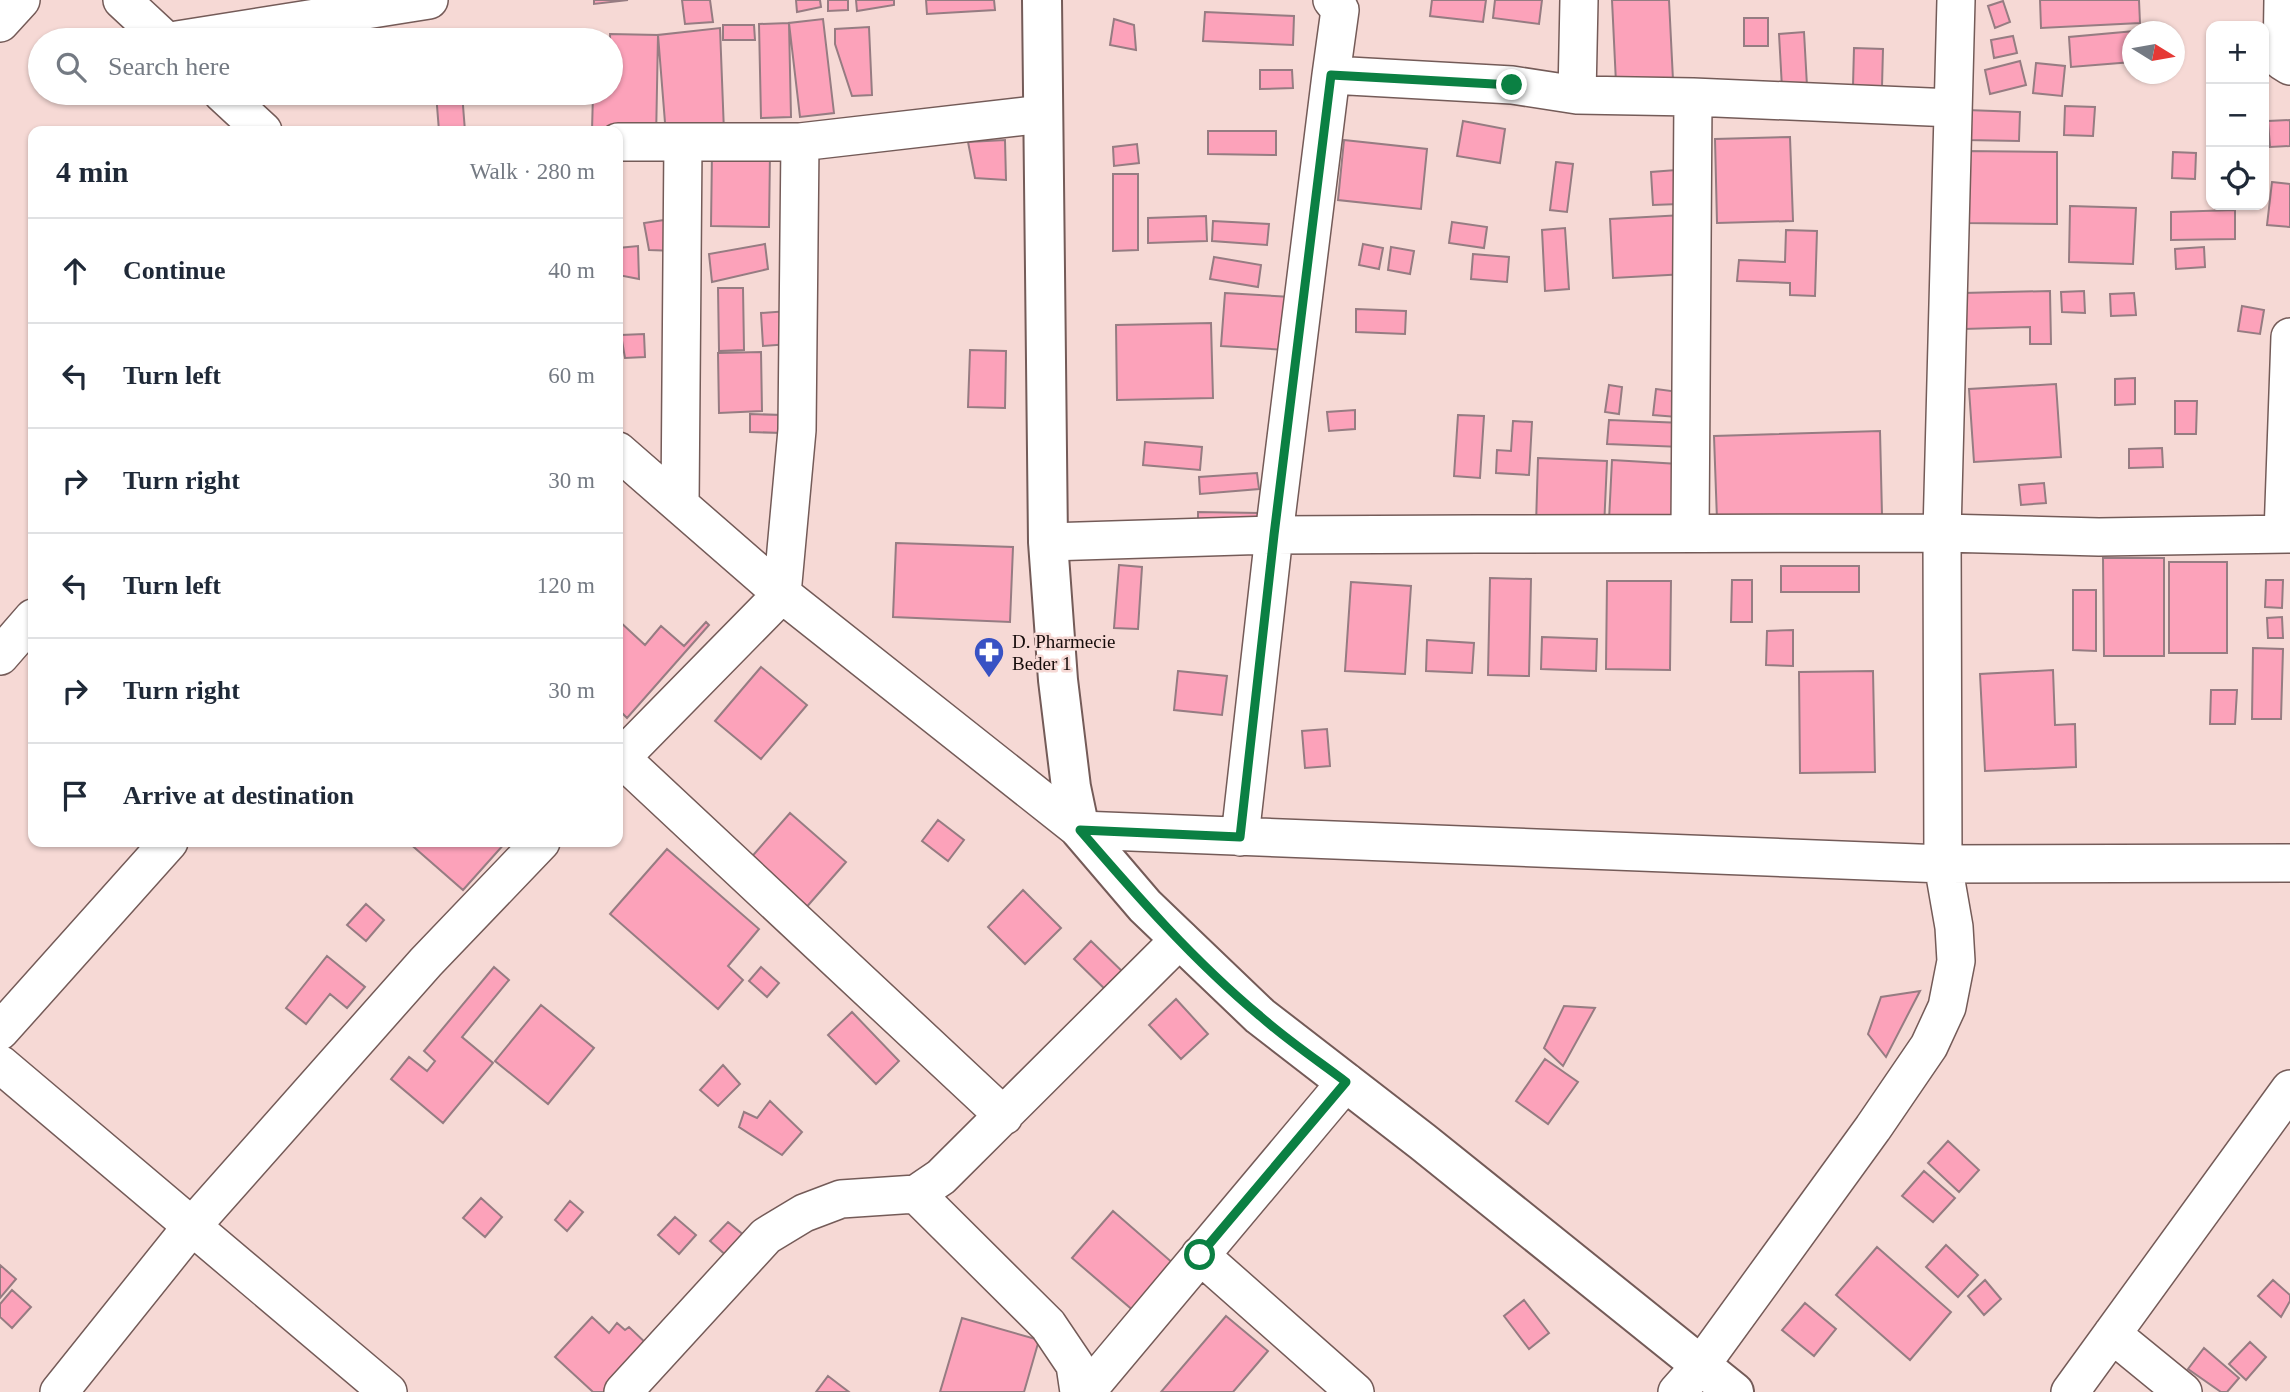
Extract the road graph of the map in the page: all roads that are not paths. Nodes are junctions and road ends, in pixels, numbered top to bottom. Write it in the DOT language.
graph roads {
  1 [pos="21,0"];
  2 [pos="121,0"];
  3 [pos="429,0"];
  4 [pos="1041,0"];
  5 [pos="1332,0"];
  6 [pos="1579,0"];
  7 [pos="1956,0"];
  8 [pos="2283,0"];
  9 [pos="0,23"];
  10 [pos="152,28"];
  11 [pos="253,28"];
  12 [pos="2290,66"];
  13 [pos="1331,75"];
  14 [pos="1577,95"];
  15 [pos="1693,97"];
  16 [pos="235,105"];
  17 [pos="1953,108"];
  18 [pos="1043,114"];
  19 [pos="258,126"];
  20 [pos="623,142"];
  21 [pos="683,142"];
  22 [pos="800,142"];
  23 [pos="2290,337"];
  24 [pos="623,455"];
  25 [pos="680,505"];
  26 [pos="1690,533"];
  27 [pos="1942,533"];
  28 [pos="2287,534"];
  29 [pos="1274,535"];
  30 [pos="1048,542"];
  31 [pos="782,594"];
  32 [pos="28,624"];
  33 [pos="0,656"];
  34 [pos="623,756"];
  35 [pos="623,764"];
  36 [pos="1080,830"];
  37 [pos="1240,837"];
  38 [pos="165,847"];
  39 [pos="536,847"];
  40 [pos="2290,863"];
  41 [pos="1943,864"];
  42 [pos="1180,939"];
  43 [pos="0,1031"];
  44 [pos="0,1064"];
  45 [pos="1346,1082"];
  46 [pos="2290,1089"];
  47 [pos="1004,1116"];
  48 [pos="916,1194"];
  49 [pos="192,1226"];
  50 [pos="1200,1255"];
  51 [pos="2112,1334"];
  52 [pos="1689,1378"];
  53 [pos="59,1392"];
  54 [pos="388,1392"];
  55 [pos="623,1392"];
  56 [pos="1079,1392"];
  57 [pos="1086,1392"];
  58 [pos="1355,1392"];
  59 [pos="1734,1392"];
  60 [pos="2070,1392"];
  61 [pos="2183,1392"];
  1 -- 9 [label="street"];
  2 -- 10 [label="street"];
  3 -- 11 [label="street"];
  4 -- 18 [label="street"];
  5 -- 13 [label="street"];
  6 -- 14 [label="street"];
  7 -- 17 [label="street"];
  8 -- 12 [label="street"];
  13 -- 14 [label="street"];
  13 -- 29 [label="street"];
  14 -- 15 [label="street"];
  15 -- 17 [label="street"];
  15 -- 26 [label="street"];
  16 -- 19 [label="street"];
  17 -- 27 [label="street"];
  18 -- 22 [label="street"];
  18 -- 30 [label="street"];
  20 -- 21 [label="street"];
  21 -- 22 [label="street"];
  21 -- 25 [label="street"];
  22 -- 31 [label="street"];
  23 -- 28 [label="street"];
  24 -- 25 [label="street"];
  25 -- 31 [label="street"];
  26 -- 27 [label="street"];
  26 -- 29 [label="street"];
  27 -- 28 [label="street"];
  27 -- 41 [label="street"];
  29 -- 30 [label="street"];
  29 -- 37 [label="street"];
  30 -- 36 [label="street"];
  31 -- 34 [label="street"];
  31 -- 36 [label="street"];
  32 -- 33 [label="street"];
  35 -- 47 [label="street"];
  36 -- 37 [label="street"];
  36 -- 42 [label="street"];
  37 -- 41 [label="street"];
  38 -- 43 [label="street"];
  39 -- 49 [label="street"];
  40 -- 41 [label="street"];
  41 -- 52 [label="street"];
  42 -- 45 [label="street"];
  42 -- 47 [label="street"];
  44 -- 49 [label="street"];
  45 -- 50 [label="street"];
  45 -- 52 [label="street"];
  46 -- 51 [label="street"];
  47 -- 48 [label="street"];
  48 -- 55 [label="street"];
  48 -- 56 [label="street"];
  49 -- 53 [label="street"];
  49 -- 54 [label="street"];
  50 -- 57 [label="street"];
  50 -- 58 [label="street"];
  51 -- 60 [label="street"];
  51 -- 61 [label="street"];
  52 -- 59 [label="street"];
}
